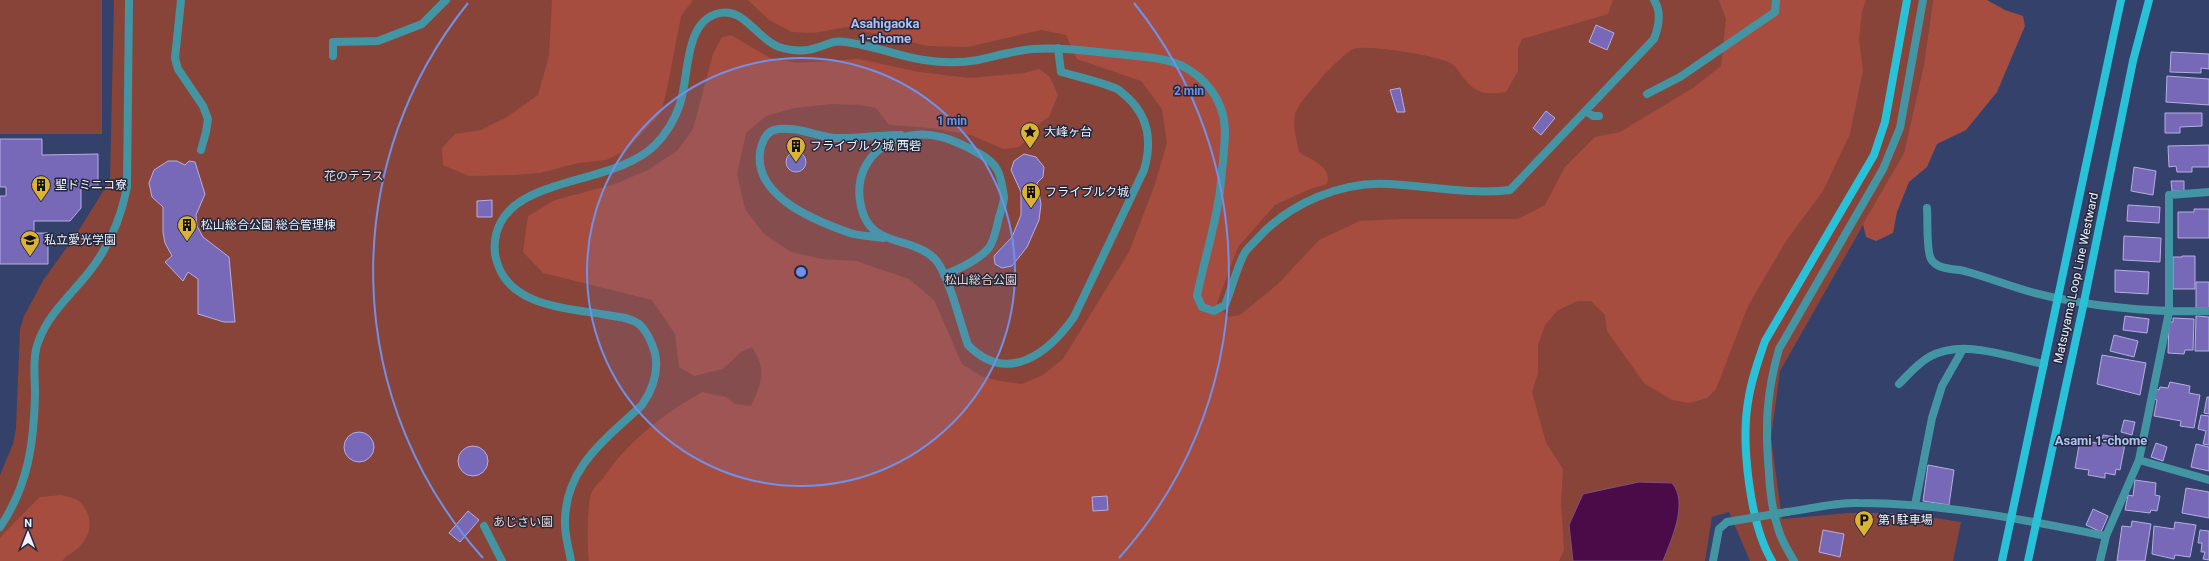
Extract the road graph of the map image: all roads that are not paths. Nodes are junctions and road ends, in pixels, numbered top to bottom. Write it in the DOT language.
graph roads {
  1 [pos="129,0"];
  2 [pos="181,0"];
  3 [pos="446,0"];
  4 [pos="1654,0"];
  5 [pos="1776,0"];
  6 [pos="1907,0"];
  7 [pos="1923,0"];
  8 [pos="2121,0"];
  9 [pos="2149,0"];
  10 [pos="1058,48"];
  11 [pos="333,56"];
  12 [pos="1647,94"];
  13 [pos="1586,111"];
  14 [pos="1599,116"];
  15 [pos="913,135"];
  16 [pos="200,150"];
  17 [pos="2209,192"];
  18 [pos="1928,208"];
  19 [pos="883,238"];
  20 [pos="944,275"];
  21 [pos="2058,297"];
  22 [pos="2084,302"];
  23 [pos="2209,311"];
  24 [pos="2169,312"];
  25 [pos="1963,349"];
  26 [pos="2044,364"];
  27 [pos="1898,384"];
  28 [pos="2139,460"];
  29 [pos="2209,480"];
  30 [pos="1915,506"];
  31 [pos="2012,517"];
  32 [pos="2036,522"];
  33 [pos="484,526"];
  34 [pos="0,527"];
  35 [pos="2106,536"];
  36 [pos="502,561"];
  37 [pos="571,561"];
  38 [pos="1713,561"];
  39 [pos="1772,561"];
  40 [pos="1794,561"];
  41 [pos="2002,561"];
  42 [pos="2028,561"];
  43 [pos="2100,561"];
  1 -- 34 [label="street"];
  2 -- 16 [label="street"];
  3 -- 11 [label="street"];
  4 -- 13 [label="street"];
  5 -- 12 [label="street"];
  6 -- 39 [label="street"];
  7 -- 40 [label="street"];
  8 -- 21 [label="street, Matsuyama Loop Line Westward"];
  9 -- 22 [label="street, Matsuyama Loop Line Westward"];
  10 -- 13 [label="street"];
  10 -- 20 [label="street"];
  10 -- 37 [label="street"];
  13 -- 14 [label="street"];
  15 -- 19 [label="street"];
  15 -- 19 [label="street"];
  15 -- 20 [label="street"];
  17 -- 24 [label="street"];
  18 -- 21 [label="street"];
  19 -- 20 [label="street"];
  21 -- 22 [label="street"];
  21 -- 26 [label="street, Matsuyama Loop Line Westward"];
  22 -- 24 [label="street"];
  22 -- 32 [label="street, Matsuyama Loop Line Westward"];
  23 -- 24 [label="street"];
  24 -- 28 [label="street"];
  25 -- 26 [label="street"];
  25 -- 27 [label="street"];
  25 -- 30 [label="street"];
  26 -- 31 [label="street, Matsuyama Loop Line Westward"];
  28 -- 29 [label="street"];
  28 -- 35 [label="street"];
  30 -- 31 [label="street"];
  30 -- 38 [label="street, bridge"];
  31 -- 32 [label="street"];
  31 -- 41 [label="street, Matsuyama Loop Line Westward"];
  32 -- 35 [label="street"];
  32 -- 42 [label="street, Matsuyama Loop Line Westward"];
  33 -- 36 [label="street"];
  35 -- 43 [label="street"];
}
